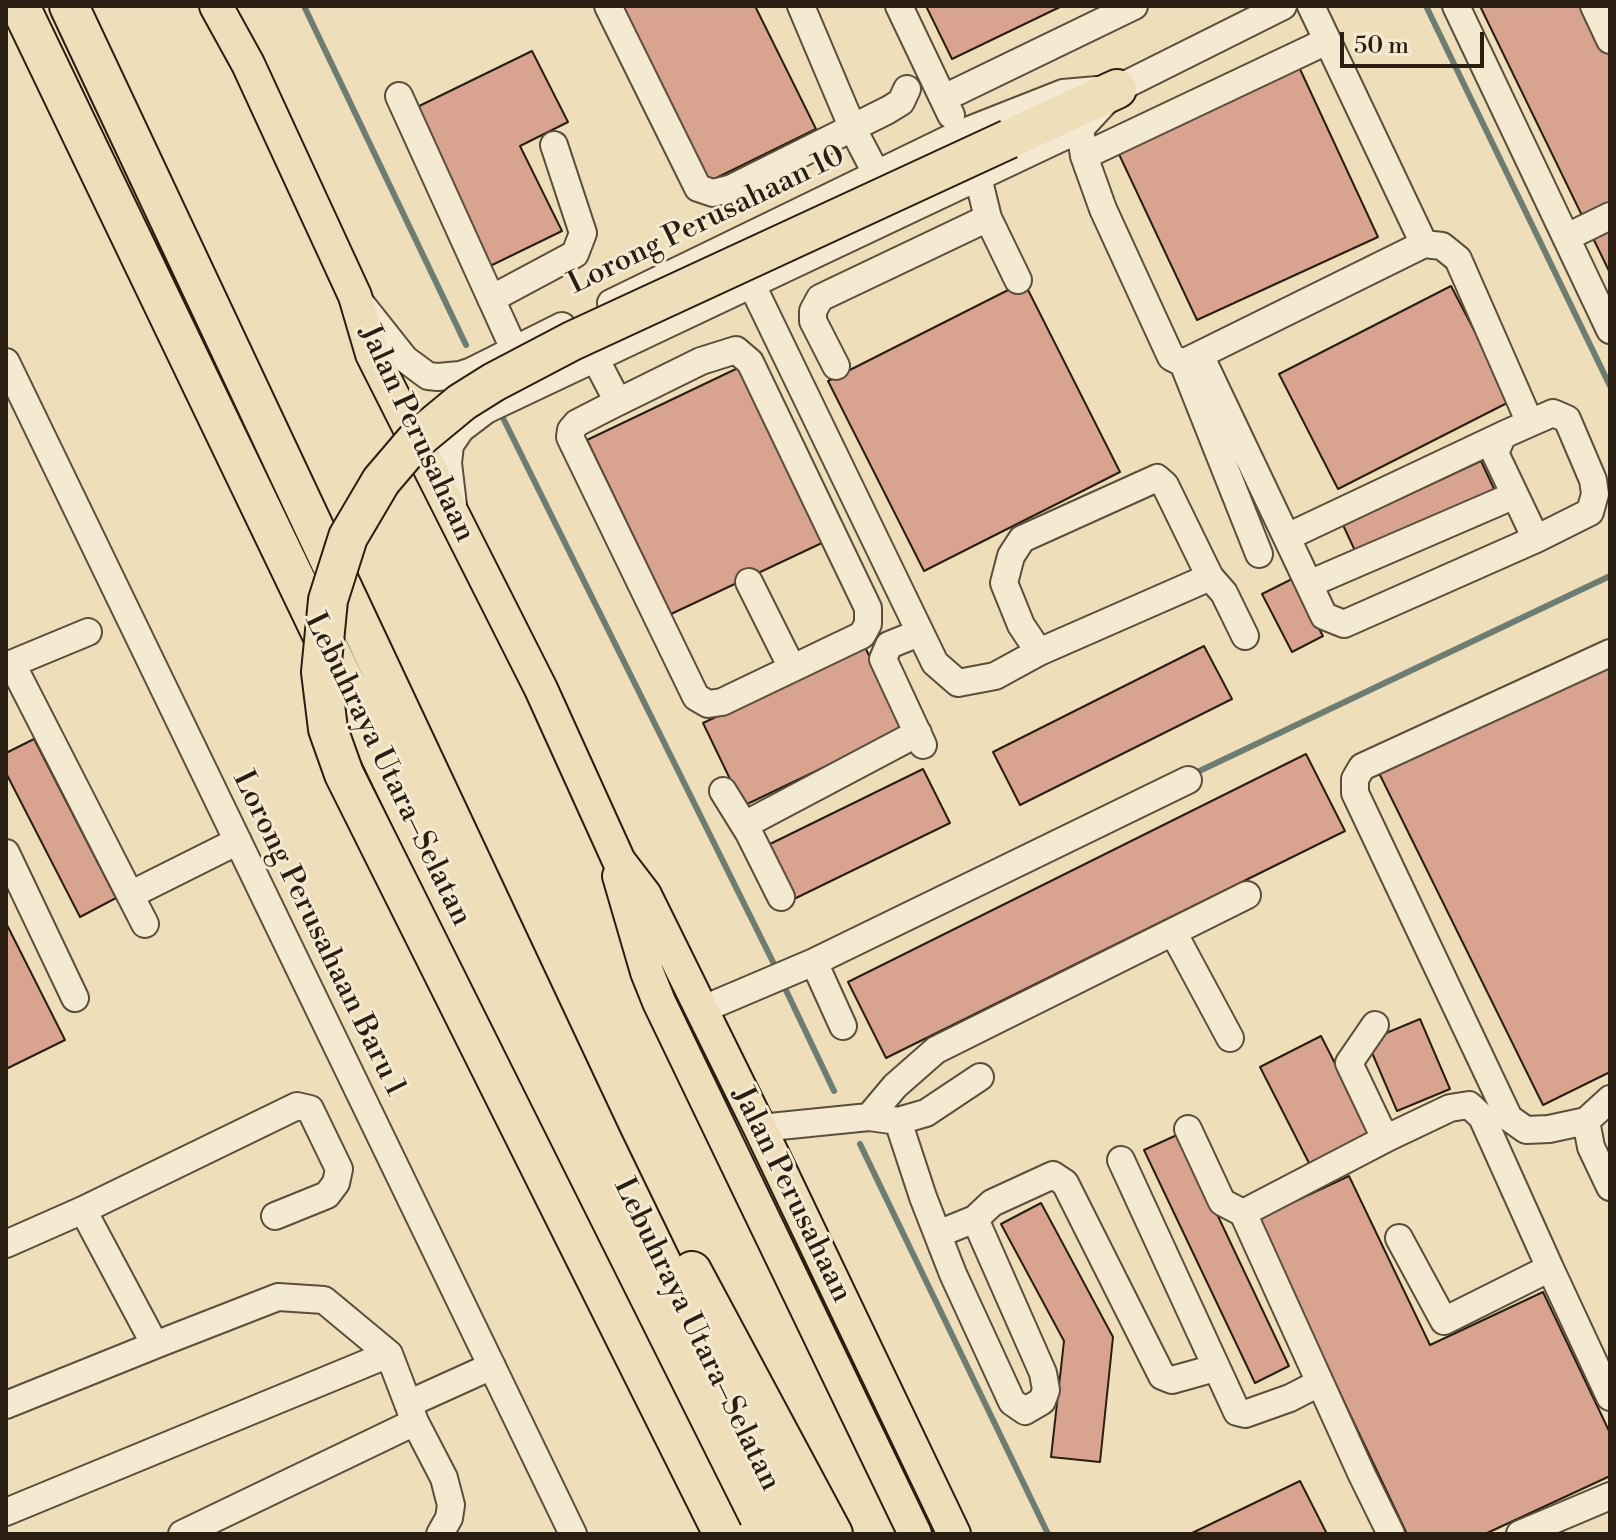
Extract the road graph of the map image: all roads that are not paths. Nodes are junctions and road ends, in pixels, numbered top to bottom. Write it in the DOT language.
graph roads {
  1 [pos="20,6"];
  2 [pos="69,6"];
  3 [pos="216,6"];
  4 [pos="232,6"];
  5 [pos="608,6"];
  6 [pos="801,6"];
  7 [pos="899,6"];
  8 [pos="1134,6"];
  9 [pos="1283,6"];
  10 [pos="1311,6"];
  11 [pos="1456,6"];
  12 [pos="1594,6"];
  13 [pos="1610,40"];
  14 [pos="1327,41"];
  15 [pos="248,64"];
  16 [pos="907,89"];
  17 [pos="1117,89"];
  18 [pos="399,96"];
  19 [pos="944,98"];
  20 [pos="853,129"];
  21 [pos="1080,129"];
  22 [pos="959,134"];
  23 [pos="554,145"];
  24 [pos="1084,156"];
  25 [pos="877,175"];
  26 [pos="978,177"];
  27 [pos="1610,216"];
  28 [pos="988,218"];
  29 [pos="1567,237"];
  30 [pos="1424,244"];
  31 [pos="1018,280"];
  32 [pos="752,285"];
  33 [pos="355,296"];
  34 [pos="491,299"];
  35 [pos="1610,330"];
  36 [pos="514,349"];
  37 [pos="595,358"];
  38 [pos="1191,359"];
  39 [pos="6,362"];
  40 [pos="836,366"];
  41 [pos="618,402"];
  42 [pos="1530,423"];
  43 [pos="1503,435"];
  44 [pos="1515,495"];
  45 [pos="455,521"];
  46 [pos="1287,537"];
  47 [pos="1536,539"];
  48 [pos="1259,554"];
  49 [pos="1210,577"];
  50 [pos="749,582"];
  51 [pos="1309,584"];
  52 [pos="88,632"];
  53 [pos="919,633"];
  54 [pos="1245,636"];
  55 [pos="1039,652"];
  56 [pos="1610,653"];
  57 [pos="9,665"];
  58 [pos="792,668"];
  59 [pos="1188,780"];
  60 [pos="723,791"];
  61 [pos="749,833"];
  62 [pos="238,841"];
  63 [pos="6,853"];
  64 [pos="619,861"];
  65 [pos="130,895"];
  66 [pos="1247,895"];
  67 [pos="781,897"];
  68 [pos="145,924"];
  69 [pos="1173,932"];
  70 [pos="814,962"];
  71 [pos="75,998"];
  72 [pos="701,1010"];
  73 [pos="1375,1025"];
  74 [pos="843,1026"];
  75 [pos="1230,1038"];
  76 [pos="980,1077"];
  77 [pos="1610,1099"];
  78 [pos="869,1117"];
  79 [pos="898,1121"];
  80 [pos="1586,1121"];
  81 [pos="1188,1129"];
  82 [pos="1389,1137"];
  83 [pos="766,1141"];
  84 [pos="603,1142"];
  85 [pos="1121,1160"];
  86 [pos="740,1171"];
  87 [pos="1610,1187"];
  88 [pos="83,1210"];
  89 [pos="1243,1213"];
  90 [pos="275,1216"];
  91 [pos="975,1219"];
  92 [pos="938,1234"];
  93 [pos="1399,1238"];
  94 [pos="6,1244"];
  95 [pos="1550,1268"];
  96 [pos="155,1345"];
  97 [pos="389,1354"];
  98 [pos="492,1366"];
  99 [pos="1215,1368"];
  100 [pos="1319,1383"];
  101 [pos="1610,1397"];
  102 [pos="6,1405"];
  103 [pos="412,1413"];
  104 [pos="1610,1496"];
  105 [pos="6,1512"];
  106 [pos="182,1534"];
  107 [pos="440,1534"];
  108 [pos="573,1534"];
  109 [pos="723,1534"];
  110 [pos="754,1534"];
  111 [pos="793,1534"];
  112 [pos="833,1534"];
  113 [pos="915,1534"];
  114 [pos="954,1534"];
  115 [pos="1391,1534"];
  116 [pos="1520,1534"];
  1 -- 110 [label="highway, Lebuhraya Utara–Selatan"];
  2 -- 84 [label="highway, Lebuhraya Utara–Selatan"];
  3 -- 15 [label="main road, Jalan Perusahaan"];
  4 -- 15 [label="main road"];
  5 -- 20 [label="street"];
  6 -- 20 [label="street"];
  7 -- 19 [label="street"];
  8 -- 19 [label="street"];
  9 -- 17 [label="street, Lorong Perusahaan 10"];
  10 -- 14 [label="street"];
  11 -- 29 [label="street"];
  12 -- 13 [label="street"];
  14 -- 24 [label="street"];
  14 -- 30 [label="street"];
  15 -- 33 [label="main road, Jalan Perusahaan"];
  16 -- 20 [label="street"];
  17 -- 21 [label="street, Lorong Perusahaan 10"];
  17 -- 22 [label="street, Lorong Perusahaan 10"];
  17 -- 109 [label="highway, bridge"];
  18 -- 34 [label="street"];
  19 -- 22 [label="street"];
  20 -- 25 [label="street"];
  21 -- 24 [label="street"];
  21 -- 26 [label="street, Lorong Perusahaan 10"];
  22 -- 25 [label="street, Lorong Perusahaan 10"];
  23 -- 34 [label="street"];
  24 -- 38 [label="street"];
  25 -- 36 [label="street, Lorong Perusahaan 10"];
  26 -- 28 [label="street"];
  26 -- 32 [label="street, Lorong Perusahaan 10"];
  27 -- 29 [label="street"];
  28 -- 31 [label="street"];
  28 -- 40 [label="street"];
  29 -- 35 [label="street"];
  30 -- 38 [label="street"];
  30 -- 42 [label="street"];
  32 -- 37 [label="street, Lorong Perusahaan 10"];
  32 -- 53 [label="street"];
  33 -- 36 [label="street, Lorong Perusahaan 10"];
  33 -- 45 [label="main road, Jalan Perusahaan"];
  34 -- 36 [label="street"];
  37 -- 41 [label="street"];
  37 -- 45 [label="street, Lorong Perusahaan 10"];
  38 -- 46 [label="street"];
  38 -- 48 [label="street"];
  39 -- 62 [label="street, Lorong Perusahaan Baru 1"];
  41 -- 58 [label="street"];
  41 -- 58 [label="street"];
  42 -- 43 [label="street"];
  42 -- 47 [label="street"];
  43 -- 44 [label="street"];
  43 -- 46 [label="street"];
  44 -- 47 [label="street"];
  44 -- 51 [label="street"];
  45 -- 64 [label="main road, Jalan Perusahaan"];
  46 -- 51 [label="street"];
  47 -- 51 [label="street"];
  49 -- 54 [label="street"];
  49 -- 55 [label="street"];
  49 -- 55 [label="street"];
  50 -- 58 [label="street"];
  52 -- 57 [label="street"];
  53 -- 55 [label="street"];
  53 -- 61 [label="street"];
  56 -- 80 [label="street"];
  57 -- 65 [label="street"];
  59 -- 70 [label="street"];
  60 -- 61 [label="street"];
  61 -- 67 [label="street"];
  62 -- 65 [label="street"];
  62 -- 98 [label="street, Lorong Perusahaan Baru 1"];
  63 -- 71 [label="street"];
  64 -- 72 [label="main road, Jalan Perusahaan"];
  64 -- 86 [label="main road, Jalan Perusahaan"];
  65 -- 68 [label="street"];
  66 -- 69 [label="street"];
  69 -- 75 [label="street"];
  69 -- 78 [label="street"];
  70 -- 72 [label="street"];
  70 -- 74 [label="street"];
  72 -- 83 [label="main road, Jalan Perusahaan"];
  73 -- 82 [label="street"];
  76 -- 79 [label="street"];
  77 -- 80 [label="street"];
  78 -- 79 [label="street"];
  78 -- 83 [label="street"];
  79 -- 92 [label="street"];
  80 -- 87 [label="street"];
  81 -- 89 [label="street"];
  82 -- 89 [label="street"];
  82 -- 95 [label="street"];
  83 -- 86 [label="main road"];
  83 -- 114 [label="main road, Jalan Perusahaan"];
  84 -- 111 [label="highway, Lebuhraya Utara–Selatan"];
  84 -- 112 [label="highway"];
  85 -- 99 [label="street"];
  86 -- 113 [label="main road, Jalan Perusahaan"];
  88 -- 90 [label="street"];
  88 -- 94 [label="street"];
  88 -- 96 [label="street"];
  89 -- 100 [label="street"];
  91 -- 92 [label="street"];
  91 -- 92 [label="street"];
  91 -- 99 [label="street"];
  93 -- 95 [label="street"];
  95 -- 101 [label="street"];
  96 -- 97 [label="street"];
  96 -- 102 [label="street"];
  97 -- 103 [label="street"];
  97 -- 105 [label="street"];
  98 -- 103 [label="street"];
  98 -- 108 [label="street, Lorong Perusahaan Baru 1"];
  99 -- 100 [label="street"];
  100 -- 115 [label="street"];
  103 -- 106 [label="street"];
  103 -- 107 [label="street"];
  104 -- 116 [label="street"];
}
